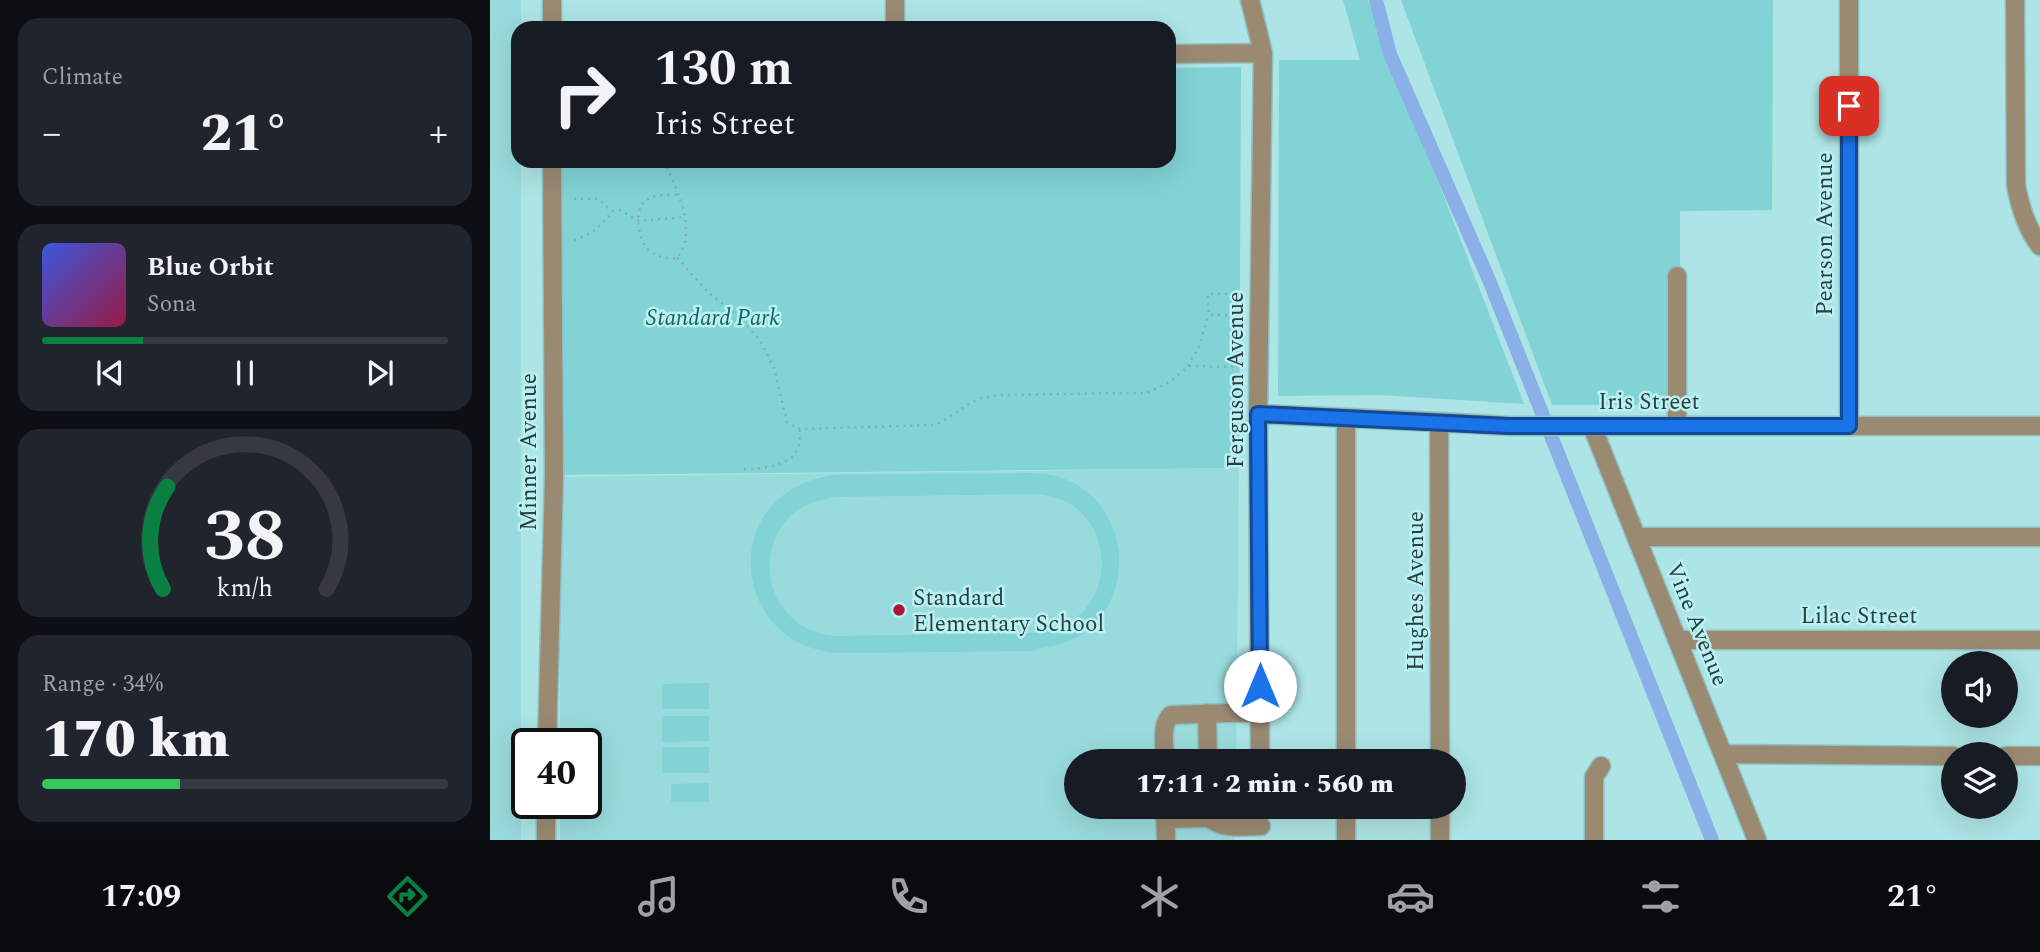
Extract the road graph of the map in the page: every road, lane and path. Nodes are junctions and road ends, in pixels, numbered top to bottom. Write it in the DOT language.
graph roads {
  1 [pos="552,0"];
  2 [pos="895,0"];
  3 [pos="1250,0"];
  4 [pos="1849,0"];
  5 [pos="2015,0"];
  6 [pos="552,21"];
  7 [pos="895,21"];
  8 [pos="1263,53"];
  9 [pos="1176,54"];
  10 [pos="552,168"];
  11 [pos="667,168"];
  12 [pos="678,194"];
  13 [pos="574,199"];
  14 [pos="612,211"];
  15 [pos="685,217"];
  16 [pos="639,221"];
  17 [pos="574,240"];
  18 [pos="2040,246"];
  19 [pos="677,258"];
  20 [pos="1677,276"];
  21 [pos="1234,293"];
  22 [pos="1209,315"];
  23 [pos="1234,315"];
  24 [pos="1188,366"];
  25 [pos="1234,367"];
  26 [pos="1258,414"];
  27 [pos="1346,418"];
  28 [pos="1439,422"];
  29 [pos="1592,426"];
  30 [pos="1677,426"];
  31 [pos="1849,426"];
  32 [pos="2040,426"];
  33 [pos="800,429"];
  34 [pos="744,469"];
  35 [pos="1637,537"];
  36 [pos="2040,537"];
  37 [pos="1677,640"];
  38 [pos="2040,640"];
  39 [pos="1260,712"];
  40 [pos="1207,713"];
  41 [pos="547,728"];
  42 [pos="1165,749"];
  43 [pos="1208,749"];
  44 [pos="1260,749"];
  45 [pos="1346,749"];
  46 [pos="1440,749"];
  47 [pos="1723,754"];
  48 [pos="1941,756"];
  49 [pos="2018,756"];
  50 [pos="2040,756"];
  51 [pos="1601,766"];
  52 [pos="547,819"];
  53 [pos="1165,819"];
  54 [pos="1209,819"];
  55 [pos="1213,819"];
  56 [pos="1346,819"];
  57 [pos="1440,819"];
  58 [pos="1261,821"];
  59 [pos="546,840"];
  60 [pos="1166,840"];
  61 [pos="1210,840"];
  62 [pos="1346,840"];
  63 [pos="1440,840"];
  64 [pos="1594,840"];
  65 [pos="1757,840"];
  1 -- 6 [label="street"];
  2 -- 7 [label="street"];
  3 -- 8 [label="street, Ferguson Avenue"];
  4 -- 31 [label="street, Pearson Avenue"];
  5 -- 18 [label="street"];
  8 -- 9 [label="street"];
  8 -- 26 [label="street, Ferguson Avenue"];
  10 -- 41 [label="street, Minner Avenue"];
  11 -- 12 [label="path"];
  12 -- 15 [label="path"];
  12 -- 16 [label="path"];
  13 -- 14 [label="path"];
  14 -- 16 [label="path"];
  14 -- 17 [label="path"];
  15 -- 16 [label="path"];
  15 -- 19 [label="path"];
  16 -- 19 [label="path"];
  19 -- 33 [label="path"];
  20 -- 30 [label="street"];
  21 -- 22 [label="path"];
  22 -- 23 [label="path"];
  22 -- 24 [label="path"];
  24 -- 25 [label="path"];
  24 -- 33 [label="path"];
  26 -- 27 [label="street, Iris Street"];
  26 -- 39 [label="street, Ferguson Avenue"];
  27 -- 28 [label="street, Iris Street"];
  27 -- 45 [label="street"];
  28 -- 29 [label="street, Iris Street"];
  28 -- 46 [label="street, Hughes Avenue"];
  29 -- 30 [label="street, Iris Street"];
  29 -- 35 [label="street, Vine Avenue"];
  30 -- 31 [label="street, Iris Street"];
  31 -- 32 [label="street, Iris Street"];
  33 -- 34 [label="path"];
  35 -- 36 [label="street"];
  35 -- 37 [label="street, Vine Avenue"];
  37 -- 38 [label="street, Lilac Street"];
  37 -- 47 [label="street, Vine Avenue"];
  39 -- 40 [label="street"];
  39 -- 44 [label="street, Ferguson Avenue"];
  40 -- 42 [label="street"];
  40 -- 43 [label="street"];
  47 -- 48 [label="street"];
  47 -- 65 [label="street, Vine Avenue"];
  49 -- 50 [label="street"];
  51 -- 64 [label="street"];
  52 -- 59 [label="street"];
  53 -- 60 [label="street"];
  54 -- 61 [label="street"];
  55 -- 58 [label="street"];
  56 -- 62 [label="street"];
  57 -- 63 [label="street"];
}
